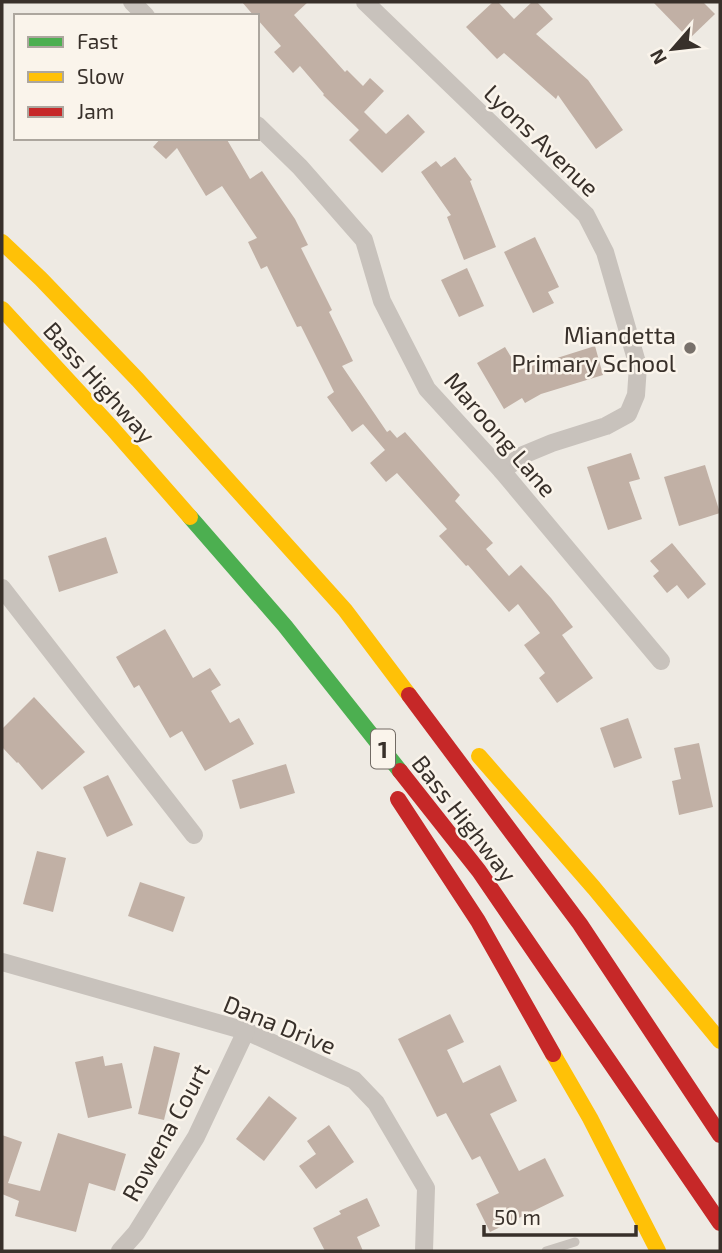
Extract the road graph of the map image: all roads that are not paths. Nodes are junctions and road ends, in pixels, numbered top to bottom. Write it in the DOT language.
graph roads {
  1 [pos="365,2"];
  2 [pos="259,127"];
  3 [pos="2,243"];
  4 [pos="2,309"];
  5 [pos="502,471"];
  6 [pos="2,588"];
  7 [pos="345,610"];
  8 [pos="285,626"];
  9 [pos="661,661"];
  10 [pos="446,720"];
  11 [pos="465,740"];
  12 [pos="194,835"];
  13 [pos="2,962"];
  14 [pos="246,1031"];
  15 [pos="720,1041"];
  16 [pos="720,1135"];
  17 [pos="720,1223"];
  18 [pos="575,1242"];
  19 [pos="120,1251"];
  20 [pos="424,1251"];
  21 [pos="546,1251"];
  22 [pos="658,1251"];
  1 -- 5 [label="street, Lyons Avenue"];
  2 -- 5 [label="street, Maroong Lane"];
  3 -- 7 [label="highway, Bass Highway / 1"];
  4 -- 8 [label="highway, Bass Highway / 1"];
  5 -- 9 [label="street, Maroong Lane"];
  6 -- 12 [label="street"];
  7 -- 10 [label="highway"];
  7 -- 16 [label="highway, Bass Highway / 1"];
  8 -- 17 [label="highway, Bass Highway / 1"];
  8 -- 22 [label="highway"];
  11 -- 15 [label="highway"];
  13 -- 14 [label="street, Dana Drive"];
  14 -- 19 [label="street, Rowena Court"];
  14 -- 20 [label="street, Dana Drive"];
  18 -- 21 [label="lane"];
}
